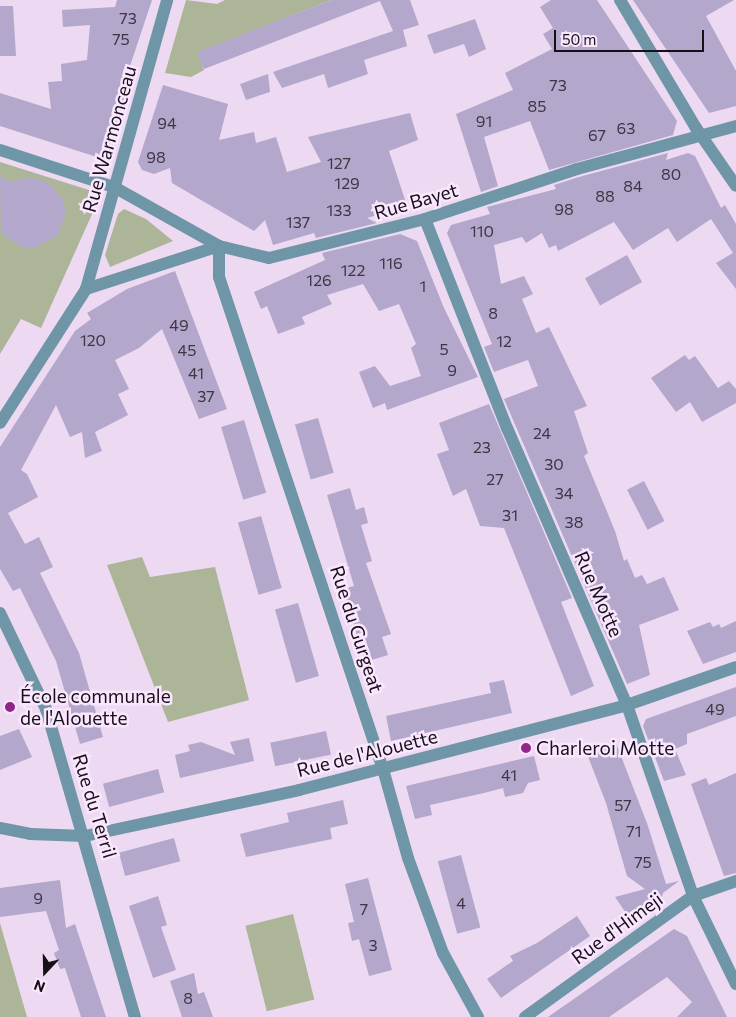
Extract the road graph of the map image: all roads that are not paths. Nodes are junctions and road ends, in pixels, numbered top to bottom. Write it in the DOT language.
graph roads {
  1 [pos="167,0"];
  2 [pos="620,0"];
  3 [pos="736,126"];
  4 [pos="702,138"];
  5 [pos="0,150"];
  6 [pos="736,186"];
  7 [pos="114,187"];
  8 [pos="425,218"];
  9 [pos="219,246"];
  10 [pos="86,289"];
  11 [pos="0,423"];
  12 [pos="0,613"];
  13 [pos="736,667"];
  14 [pos="627,705"];
  15 [pos="383,770"];
  16 [pos="0,828"];
  17 [pos="85,836"];
  18 [pos="736,881"];
  19 [pos="693,896"];
  20 [pos="736,984"];
  21 [pos="135,1017"];
  22 [pos="478,1017"];
  23 [pos="525,1017"];
  1 -- 7 [label="street, Rue Warmonceau"];
  2 -- 4 [label="street"];
  3 -- 4 [label="street, Rue Bayet"];
  4 -- 6 [label="street"];
  4 -- 8 [label="street, Rue Bayet"];
  5 -- 7 [label="street, Rue Bayet"];
  7 -- 9 [label="street, Rue Bayet"];
  7 -- 10 [label="street, Rue Warmonceau"];
  8 -- 9 [label="street, Rue Bayet"];
  8 -- 14 [label="street, Rue Motte"];
  9 -- 10 [label="street"];
  9 -- 15 [label="street, Rue du Gurgeat"];
  10 -- 11 [label="street, Rue Warmonceau"];
  12 -- 17 [label="street, Rue du Terril"];
  13 -- 14 [label="street, Rue de l'Alouette"];
  14 -- 15 [label="street, Rue de l'Alouette"];
  14 -- 19 [label="street, Rue Motte"];
  15 -- 17 [label="street, Rue de l'Alouette"];
  15 -- 22 [label="street, Rue du Gurgeat"];
  16 -- 17 [label="street, Rue de l'Alouette"];
  17 -- 21 [label="street, Rue du Terril"];
  18 -- 19 [label="street, Rue d'Himeji"];
  19 -- 20 [label="street, Rue Motte"];
  19 -- 23 [label="street, Rue d'Himeji"];
}
